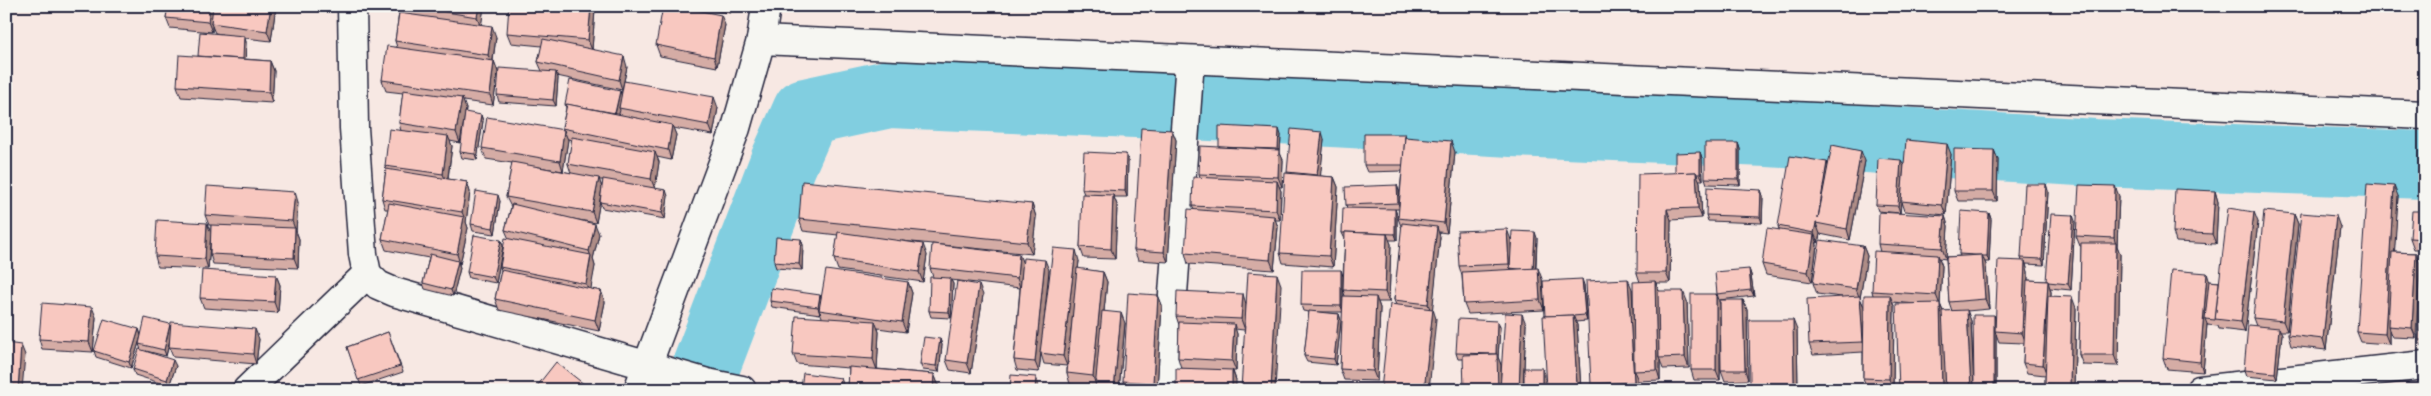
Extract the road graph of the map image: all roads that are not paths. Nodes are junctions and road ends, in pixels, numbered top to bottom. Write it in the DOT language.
graph roads {
  1 [pos="352,6"];
  2 [pos="766,6"];
  3 [pos="761,40"];
  4 [pos="1190,66"];
  5 [pos="2425,115"];
  6 [pos="367,274"];
  7 [pos="2425,365"];
  8 [pos="659,368"];
  9 [pos="2260,387"];
  10 [pos="247,390"];
  11 [pos="638,390"];
  12 [pos="742,390"];
  13 [pos="1166,390"];
  14 [pos="2200,390"];
  1 -- 6 [label="street"];
  2 -- 3 [label="street"];
  3 -- 4 [label="street"];
  3 -- 8 [label="street"];
  4 -- 5 [label="street"];
  4 -- 13 [label="street"];
  6 -- 8 [label="street"];
  6 -- 10 [label="street"];
  7 -- 9 [label="street"];
  8 -- 11 [label="street"];
  8 -- 12 [label="street"];
  9 -- 14 [label="street"];
}
